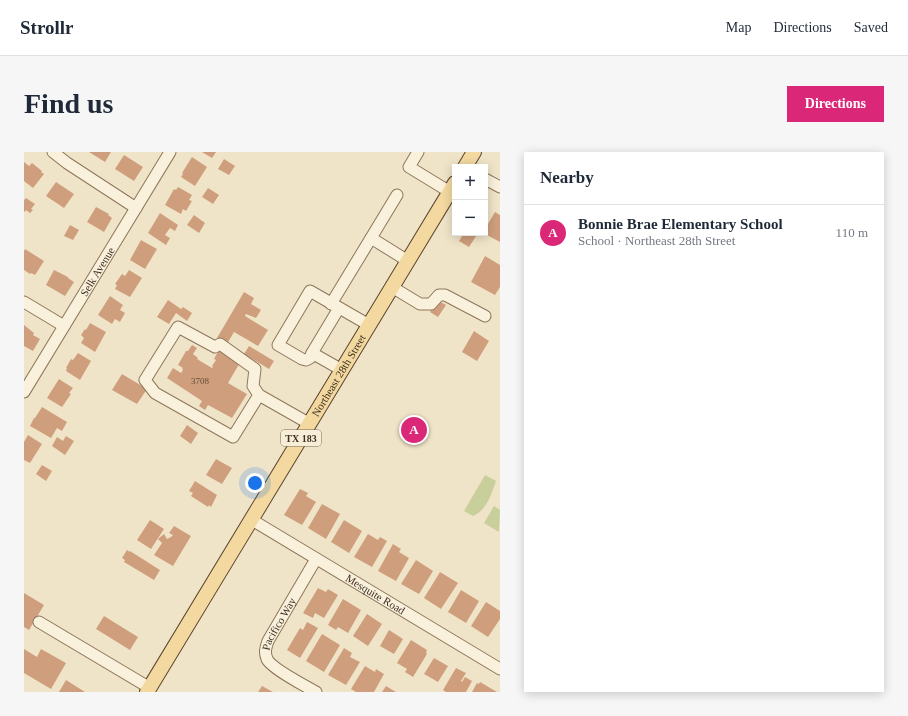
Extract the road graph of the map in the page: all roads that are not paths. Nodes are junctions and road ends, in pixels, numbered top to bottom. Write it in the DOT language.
graph roads {
  1 [pos="53,152"];
  2 [pos="170,152"];
  3 [pos="418,152"];
  4 [pos="474,152"];
  5 [pos="467,164"];
  6 [pos="488,180"];
  7 [pos="498,183"];
  8 [pos="452,188"];
  9 [pos="397,196"];
  10 [pos="136,208"];
  11 [pos="371,238"];
  12 [pos="408,261"];
  13 [pos="392,287"];
  14 [pos="24,302"];
  15 [pos="335,306"];
  16 [pos="484,316"];
  17 [pos="369,325"];
  18 [pos="64,326"];
  19 [pos="312,353"];
  20 [pos="342,370"];
  21 [pos="24,392"];
  22 [pos="259,395"];
  23 [pos="310,424"];
  24 [pos="252,520"];
  25 [pos="316,559"];
  26 [pos="39,622"];
  27 [pos="500,669"];
  28 [pos="149,690"];
  29 [pos="316,692"];
  1 -- 10 [label="street"];
  2 -- 10 [label="street, Selk Avenue"];
  3 -- 8 [label="street"];
  4 -- 5 [label="main road"];
  6 -- 7 [label="street"];
  8 -- 12 [label="main road, Northeast 28th Street / TX 183"];
  9 -- 11 [label="street"];
  10 -- 18 [label="street, Selk Avenue"];
  11 -- 12 [label="street"];
  11 -- 15 [label="street"];
  12 -- 13 [label="main road, Northeast 28th Street / TX 183"];
  13 -- 16 [label="street"];
  13 -- 17 [label="main road, Northeast 28th Street / TX 183"];
  14 -- 18 [label="street"];
  15 -- 17 [label="street"];
  15 -- 19 [label="street"];
  15 -- 19 [label="street"];
  17 -- 20 [label="main road, Northeast 28th Street / TX 183"];
  18 -- 21 [label="street, Selk Avenue"];
  19 -- 20 [label="street"];
  20 -- 23 [label="main road, Northeast 28th Street / TX 183"];
  22 -- 22 [label="street"];
  22 -- 23 [label="street"];
  23 -- 24 [label="main road, Northeast 28th Street / TX 183"];
  24 -- 25 [label="street, Mesquite Road"];
  24 -- 28 [label="main road, Northeast 28th Street / TX 183"];
  25 -- 27 [label="street, Mesquite Road"];
  25 -- 29 [label="street, Pacifico Way"];
  26 -- 28 [label="street"];
}
